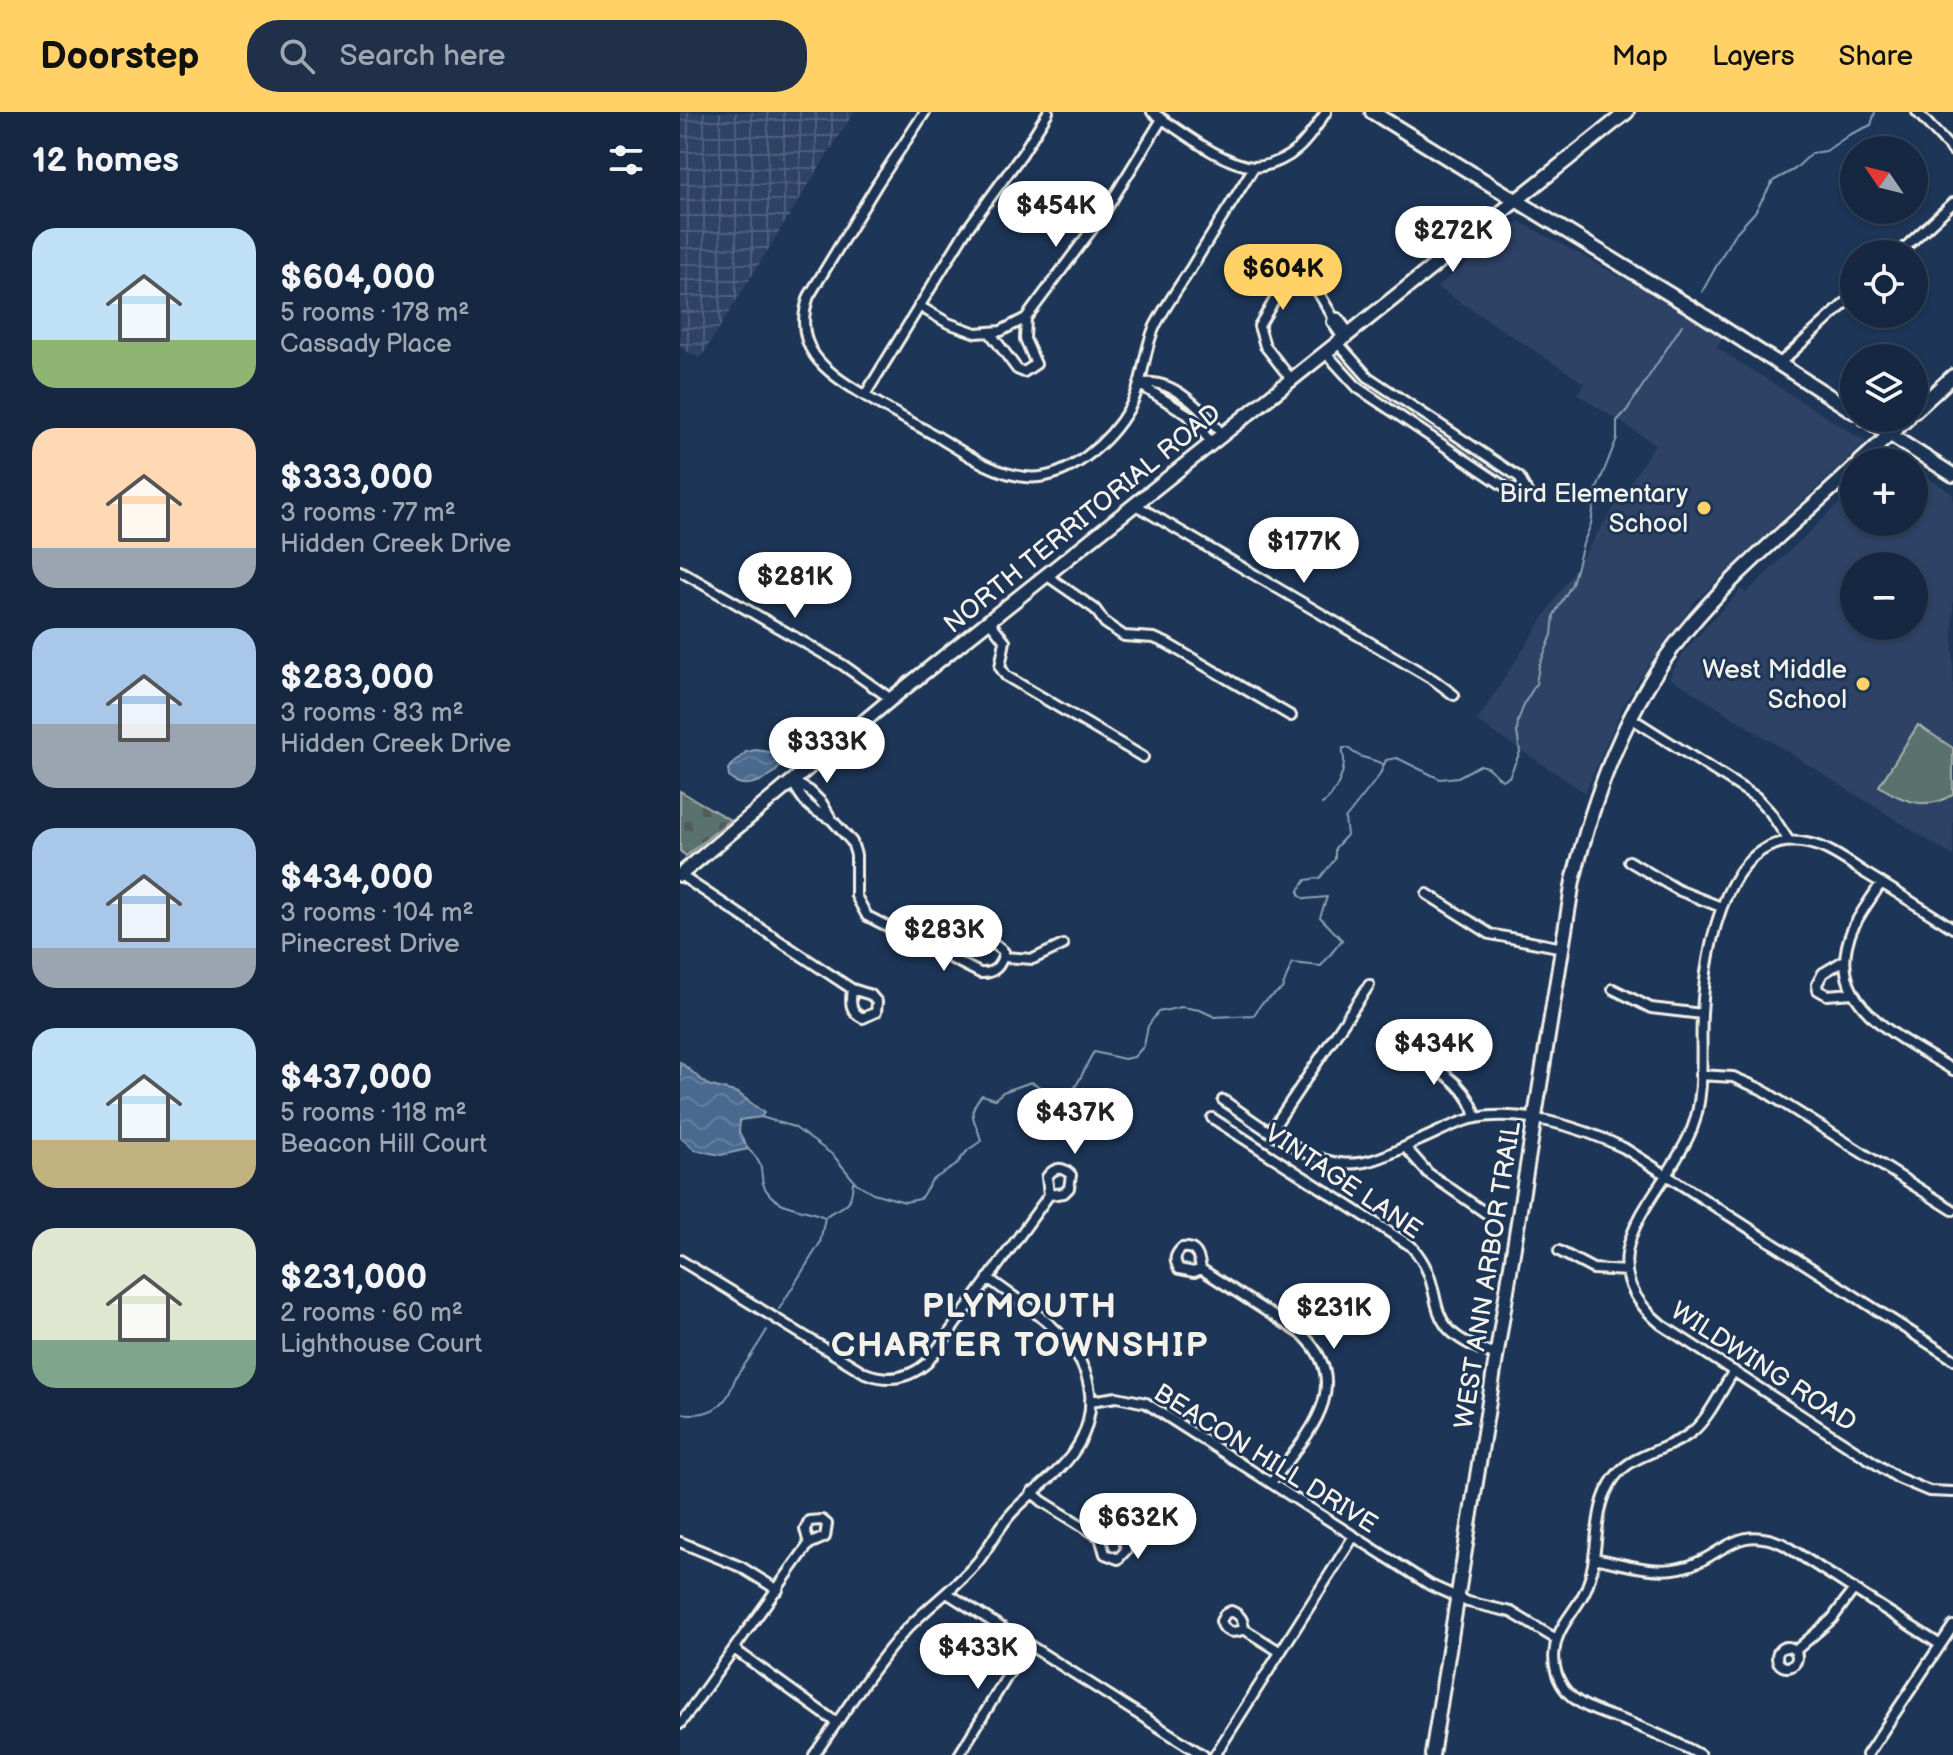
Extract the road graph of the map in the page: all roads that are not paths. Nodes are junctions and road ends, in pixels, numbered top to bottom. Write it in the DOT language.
graph roads {
  1 [pos="925,112"];
  2 [pos="1048,112"];
  3 [pos="1152,112"];
  4 [pos="1326,112"];
  5 [pos="1372,112"];
  6 [pos="1626,112"];
  7 [pos="1917,112"];
  8 [pos="1162,119"];
  9 [pos="1953,151"];
  10 [pos="1254,167"];
  11 [pos="1514,200"];
  12 [pos="1953,203"];
  13 [pos="1913,240"];
  14 [pos="919,306"];
  15 [pos="1840,308"];
  16 [pos="1026,318"];
  17 [pos="991,334"];
  18 [pos="1343,338"];
  19 [pos="1325,352"];
  20 [pos="1779,364"];
  21 [pos="1953,376"];
  22 [pos="1291,379"];
  23 [pos="1139,384"];
  24 [pos="1385,389"];
  25 [pos="865,395"];
  26 [pos="1928,399"];
  27 [pos="1377,401"];
  28 [pos="1840,403"];
  29 [pos="1435,422"];
  30 [pos="1887,432"];
  31 [pos="1892,432"];
  32 [pos="1427,434"];
  33 [pos="1890,434"];
  34 [pos="1216,438"];
  35 [pos="1875,448"];
  36 [pos="1953,475"];
  37 [pos="1840,481"];
  38 [pos="1134,504"];
  39 [pos="680,571"];
  40 [pos="1046,575"];
  41 [pos="989,621"];
  42 [pos="1454,695"];
  43 [pos="891,699"];
  44 [pos="1291,716"];
  45 [pos="1631,718"];
  46 [pos="1143,757"];
  47 [pos="792,781"];
  48 [pos="1789,841"];
  49 [pos="1629,861"];
  50 [pos="680,875"];
  51 [pos="1881,883"];
  52 [pos="1427,894"];
  53 [pos="1721,907"];
  54 [pos="1953,928"];
  55 [pos="1063,945"];
  56 [pos="1563,948"];
  57 [pos="942,953"];
  58 [pos="1003,957"];
  59 [pos="1845,960"];
  60 [pos="1369,985"];
  61 [pos="852,989"];
  62 [pos="1613,989"];
  63 [pos="1853,993"];
  64 [pos="1702,1014"];
  65 [pos="1407,1048"];
  66 [pos="1953,1070"];
  67 [pos="1700,1075"];
  68 [pos="1223,1100"];
  69 [pos="1212,1118"];
  70 [pos="1476,1118"];
  71 [pos="1535,1120"];
  72 [pos="1271,1131"];
  73 [pos="1405,1147"];
  74 [pos="1666,1175"];
  75 [pos="1049,1195"];
  76 [pos="1953,1210"];
  77 [pos="1490,1216"];
  78 [pos="1559,1251"];
  79 [pos="680,1260"];
  80 [pos="1201,1269"];
  81 [pos="1627,1271"];
  82 [pos="988,1278"];
  83 [pos="1497,1355"];
  84 [pos="1953,1359"];
  85 [pos="1734,1371"];
  86 [pos="1090,1401"];
  87 [pos="1271,1483"];
  88 [pos="1032,1492"];
  89 [pos="1953,1492"];
  90 [pos="1354,1536"];
  91 [pos="1100,1537"];
  92 [pos="680,1542"];
  93 [pos="809,1544"];
  94 [pos="1594,1558"];
  95 [pos="1854,1589"];
  96 [pos="778,1590"];
  97 [pos="947,1593"];
  98 [pos="1457,1597"];
  99 [pos="1953,1626"];
  100 [pos="1244,1629"];
  101 [pos="1556,1639"];
  102 [pos="1027,1644"];
  103 [pos="1939,1644"];
  104 [pos="734,1649"];
  105 [pos="1279,1651"];
  106 [pos="1795,1651"];
  107 [pos="837,1723"];
  108 [pos="680,1724"];
  109 [pos="814,1755"];
  110 [pos="959,1755"];
  111 [pos="1203,1755"];
  112 [pos="1215,1755"];
  113 [pos="1432,1755"];
  114 [pos="1700,1755"];
  115 [pos="1867,1755"];
  1 -- 25 [label="street"];
  2 -- 14 [label="street"];
  3 -- 8 [label="street"];
  4 -- 10 [label="street"];
  5 -- 11 [label="main road"];
  6 -- 11 [label="main road, NORTH TERRITORIAL ROAD"];
  7 -- 9 [label="street"];
  8 -- 10 [label="street"];
  8 -- 16 [label="street"];
  10 -- 23 [label="street"];
  11 -- 18 [label="main road, NORTH TERRITORIAL ROAD"];
  11 -- 20 [label="main road"];
  12 -- 13 [label="street"];
  14 -- 17 [label="street"];
  14 -- 25 [label="street"];
  15 -- 20 [label="street"];
  16 -- 17 [label="street"];
  16 -- 17 [label="street"];
  18 -- 19 [label="main road, NORTH TERRITORIAL ROAD"];
  18 -- 22 [label="street"];
  18 -- 24 [label="street"];
  19 -- 22 [label="main road, NORTH TERRITORIAL ROAD"];
  19 -- 27 [label="street"];
  20 -- 28 [label="main road"];
  21 -- 26 [label="main road"];
  22 -- 34 [label="main road, NORTH TERRITORIAL ROAD"];
  23 -- 25 [label="street"];
  23 -- 34 [label="street"];
  23 -- 34 [label="street"];
  24 -- 27 [label="street"];
  24 -- 29 [label="street"];
  27 -- 32 [label="street"];
  29 -- 32 [label="street"];
  29 -- 32 [label="street"];
  30 -- 33 [label="main road"];
  31 -- 33 [label="main road"];
  33 -- 35 [label="main road"];
  33 -- 36 [label="main road"];
  34 -- 38 [label="main road, NORTH TERRITORIAL ROAD"];
  37 -- 45 [label="main road, WEST ANN ARBOR TRAIL"];
  38 -- 40 [label="main road, NORTH TERRITORIAL ROAD"];
  38 -- 42 [label="street"];
  39 -- 43 [label="street"];
  40 -- 41 [label="main road, NORTH TERRITORIAL ROAD"];
  40 -- 44 [label="street"];
  41 -- 43 [label="main road, NORTH TERRITORIAL ROAD"];
  41 -- 46 [label="street"];
  43 -- 47 [label="main road, NORTH TERRITORIAL ROAD"];
  45 -- 48 [label="street"];
  45 -- 56 [label="main road, WEST ANN ARBOR TRAIL"];
  47 -- 50 [label="main road, NORTH TERRITORIAL ROAD"];
  47 -- 57 [label="street"];
  48 -- 51 [label="street"];
  48 -- 53 [label="street"];
  49 -- 53 [label="street"];
  50 -- 61 [label="street"];
  51 -- 54 [label="street"];
  51 -- 59 [label="street"];
  52 -- 56 [label="street"];
  53 -- 64 [label="street"];
  55 -- 58 [label="street"];
  56 -- 71 [label="main road, WEST ANN ARBOR TRAIL"];
  57 -- 58 [label="street"];
  57 -- 58 [label="street"];
  59 -- 63 [label="street"];
  59 -- 63 [label="street"];
  60 -- 72 [label="street"];
  62 -- 64 [label="street"];
  63 -- 66 [label="street"];
  64 -- 67 [label="street"];
  65 -- 70 [label="street"];
  67 -- 74 [label="street"];
  67 -- 76 [label="street"];
  68 -- 72 [label="street"];
  69 -- 83 [label="street, VINTAGE LANE"];
  70 -- 71 [label="street"];
  70 -- 73 [label="street"];
  71 -- 74 [label="street"];
  71 -- 83 [label="main road, WEST ANN ARBOR TRAIL"];
  72 -- 73 [label="street"];
  73 -- 77 [label="street"];
  74 -- 81 [label="street"];
  74 -- 84 [label="street"];
  75 -- 82 [label="street"];
  78 -- 81 [label="street"];
  79 -- 82 [label="street"];
  80 -- 87 [label="street"];
  81 -- 85 [label="street, WILDWING ROAD"];
  82 -- 86 [label="street"];
  83 -- 98 [label="main road, WEST ANN ARBOR TRAIL"];
  85 -- 89 [label="street, WILDWING ROAD"];
  85 -- 94 [label="street"];
  86 -- 87 [label="street, BEACON HILL DRIVE"];
  86 -- 88 [label="street"];
  87 -- 90 [label="street, BEACON HILL DRIVE"];
  88 -- 91 [label="street"];
  88 -- 97 [label="street"];
  90 -- 98 [label="street, BEACON HILL DRIVE"];
  90 -- 105 [label="street"];
  92 -- 96 [label="street"];
  93 -- 96 [label="street"];
  94 -- 95 [label="street"];
  94 -- 101 [label="street"];
  95 -- 103 [label="street"];
  95 -- 106 [label="street"];
  96 -- 104 [label="street"];
  97 -- 102 [label="street"];
  97 -- 107 [label="street"];
  98 -- 101 [label="street, BEACON HILL DRIVE"];
  98 -- 113 [label="main road, WEST ANN ARBOR TRAIL"];
  99 -- 103 [label="street"];
  100 -- 105 [label="street"];
  101 -- 114 [label="street"];
  102 -- 110 [label="street"];
  102 -- 111 [label="street"];
  103 -- 115 [label="street"];
  104 -- 107 [label="street"];
  104 -- 108 [label="street"];
  105 -- 112 [label="street"];
  107 -- 109 [label="street"];
}
